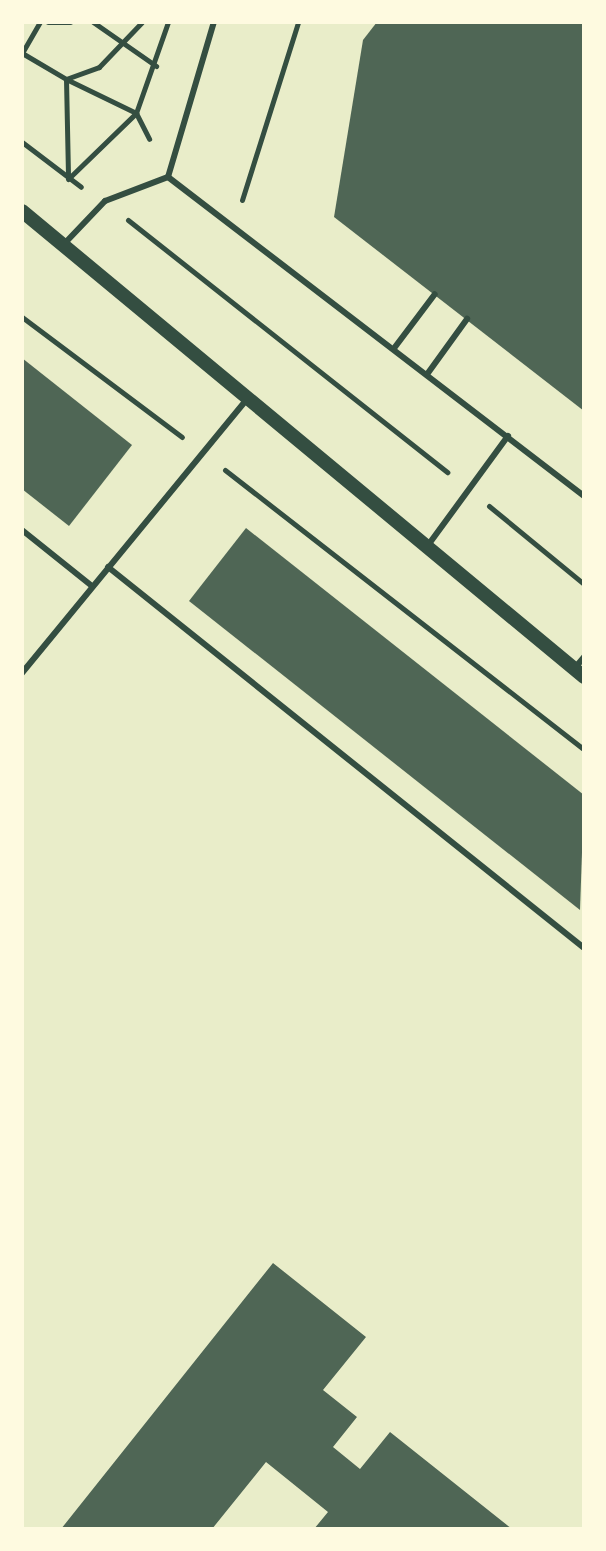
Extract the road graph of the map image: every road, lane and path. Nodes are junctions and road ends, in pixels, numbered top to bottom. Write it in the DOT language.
graph roads {
  1 [pos="40,22"];
  2 [pos="48,22"];
  3 [pos="70,22"];
  4 [pos="93,22"];
  5 [pos="142,22"];
  6 [pos="168,22"];
  7 [pos="214,22"];
  8 [pos="298,22"];
  9 [pos="124,46"];
  10 [pos="22,53"];
  11 [pos="156,66"];
  12 [pos="66,79"];
  13 [pos="136,113"];
  14 [pos="22,142"];
  15 [pos="168,177"];
  16 [pos="68,179"];
  17 [pos="105,201"];
  18 [pos="22,211"];
  19 [pos="234,227"];
  20 [pos="65,243"];
  21 [pos="435,294"];
  22 [pos="22,317"];
  23 [pos="467,319"];
  24 [pos="395,347"];
  25 [pos="428,373"];
  26 [pos="246,400"];
  27 [pos="508,436"];
  28 [pos="206,455"];
  29 [pos="469,489"];
  30 [pos="584,496"];
  31 [pos="22,530"];
  32 [pos="424,550"];
  33 [pos="108,567"];
  34 [pos="584,584"];
  35 [pos="92,586"];
  36 [pos="581,668"];
  37 [pos="22,673"];
  38 [pos="584,749"];
  39 [pos="584,948"];
  1 -- 10 [label="path"];
  2 -- 3 [label="path"];
  4 -- 9 [label="path"];
  5 -- 9 [label="path"];
  6 -- 11 [label="path"];
  7 -- 15 [label="lane"];
  8 -- 19 [label="path"];
  9 -- 11 [label="path"];
  9 -- 12 [label="path"];
  10 -- 12 [label="path"];
  11 -- 13 [label="path"];
  12 -- 13 [label="path"];
  12 -- 16 [label="path"];
  13 -- 15 [label="path"];
  13 -- 16 [label="path"];
  14 -- 16 [label="path"];
  15 -- 17 [label="lane"];
  15 -- 19 [label="lane"];
  16 -- 17 [label="path"];
  17 -- 20 [label="lane"];
  17 -- 29 [label="path"];
  18 -- 20 [label="street"];
  19 -- 24 [label="lane"];
  20 -- 26 [label="street"];
  21 -- 24 [label="lane"];
  22 -- 28 [label="path"];
  23 -- 25 [label="lane"];
  24 -- 25 [label="lane"];
  25 -- 27 [label="lane"];
  26 -- 28 [label="lane"];
  26 -- 32 [label="street"];
  27 -- 29 [label="lane"];
  27 -- 30 [label="lane"];
  28 -- 33 [label="lane"];
  28 -- 38 [label="path"];
  29 -- 32 [label="lane"];
  29 -- 34 [label="path"];
  31 -- 35 [label="lane"];
  32 -- 36 [label="street"];
  33 -- 35 [label="lane"];
  33 -- 39 [label="lane"];
  35 -- 37 [label="lane"];
}
